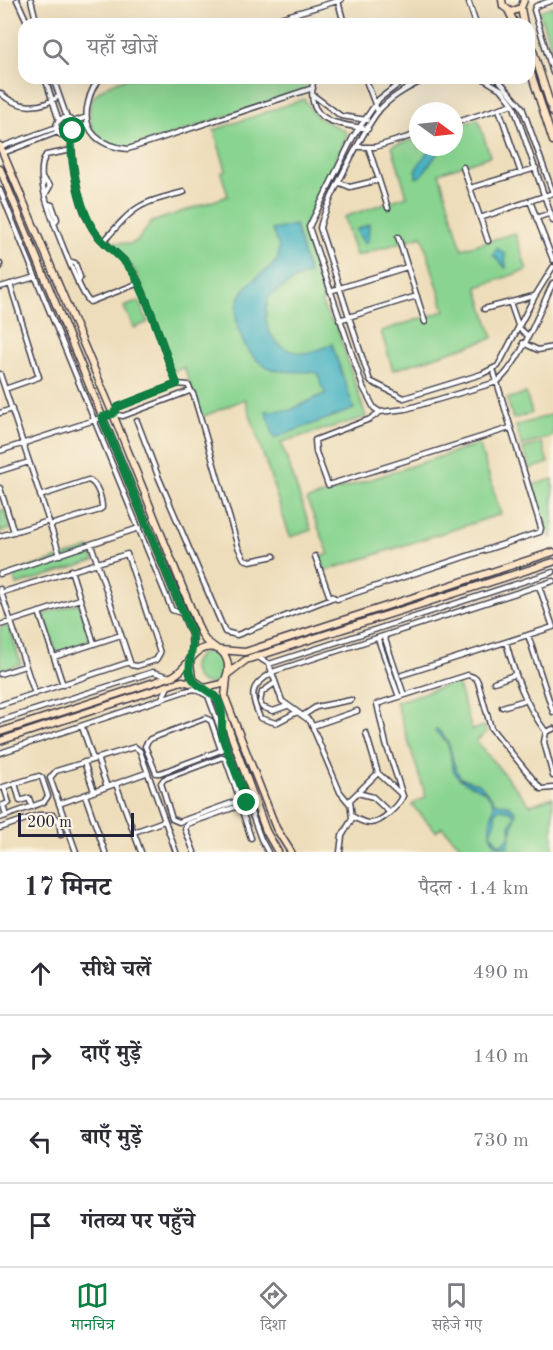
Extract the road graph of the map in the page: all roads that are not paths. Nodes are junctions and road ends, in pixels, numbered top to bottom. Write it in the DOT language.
graph roads {
  1 [pos="17,0"];
  2 [pos="31,0"];
  3 [pos="502,0"];
  4 [pos="529,0"];
  5 [pos="553,0"];
  6 [pos="340,1"];
  7 [pos="469,3"];
  8 [pos="522,4"];
  9 [pos="508,10"];
  10 [pos="296,14"];
  11 [pos="25,18"];
  12 [pos="36,18"];
  13 [pos="281,18"];
  14 [pos="297,18"];
  15 [pos="343,18"];
  16 [pos="474,18"];
  17 [pos="512,18"];
  18 [pos="546,51"];
  19 [pos="535,55"];
  20 [pos="535,58"];
  21 [pos="553,73"];
  22 [pos="47,84"];
  23 [pos="55,84"];
  24 [pos="97,84"];
  25 [pos="314,84"];
  26 [pos="367,84"];
  27 [pos="398,84"];
  28 [pos="415,84"];
  29 [pos="492,84"];
  30 [pos="502,84"];
  31 [pos="535,84"];
  32 [pos="314,88"];
  33 [pos="0,93"];
  34 [pos="314,95"];
  35 [pos="59,96"];
  36 [pos="52,101"];
  37 [pos="513,104"];
  38 [pos="374,106"];
  39 [pos="500,109"];
  40 [pos="378,112"];
  41 [pos="553,113"];
  42 [pos="67,118"];
  43 [pos="84,118"];
  44 [pos="366,120"];
  45 [pos="463,120"];
  46 [pos="59,121"];
  47 [pos="373,121"];
  48 [pos="73,122"];
  49 [pos="86,124"];
  50 [pos="57,127"];
  51 [pos="360,127"];
  52 [pos="368,129"];
  53 [pos="73,131"];
  54 [pos="61,134"];
  55 [pos="409,137"];
  56 [pos="26,138"];
  57 [pos="553,141"];
  58 [pos="28,144"];
  59 [pos="357,147"];
  60 [pos="369,148"];
  61 [pos="1,149"];
  62 [pos="72,149"];
  63 [pos="463,167"];
  64 [pos="536,168"];
  65 [pos="0,169"];
  66 [pos="521,173"];
  67 [pos="379,180"];
  68 [pos="340,183"];
  69 [pos="470,188"];
  70 [pos="0,190"];
  71 [pos="184,192"];
  72 [pos="553,193"];
  73 [pos="545,196"];
  74 [pos="530,201"];
  75 [pos="388,208"];
  76 [pos="551,213"];
  77 [pos="480,218"];
  78 [pos="536,218"];
  79 [pos="553,221"];
  80 [pos="398,237"];
  81 [pos="104,241"];
  82 [pos="488,241"];
  83 [pos="553,260"];
  84 [pos="407,267"];
  85 [pos="553,267"];
  86 [pos="36,275"];
  87 [pos="139,283"];
  88 [pos="553,283"];
  89 [pos="10,284"];
  90 [pos="0,287"];
  91 [pos="339,287"];
  92 [pos="330,291"];
  93 [pos="417,296"];
  94 [pos="535,296"];
  95 [pos="510,302"];
  96 [pos="484,309"];
  97 [pos="349,317"];
  98 [pos="339,320"];
  99 [pos="425,322"];
  100 [pos="519,328"];
  101 [pos="527,335"];
  102 [pos="524,342"];
  103 [pos="553,347"];
  104 [pos="493,369"];
  105 [pos="0,374"];
  106 [pos="370,381"];
  107 [pos="497,381"];
  108 [pos="177,384"];
  109 [pos="363,387"];
  110 [pos="5,389"];
  111 [pos="190,391"];
  112 [pos="404,398"];
  113 [pos="12,409"];
  114 [pos="406,409"];
  115 [pos="380,412"];
  116 [pos="0,413"];
  117 [pos="113,414"];
  118 [pos="102,417"];
  119 [pos="95,420"];
  120 [pos="137,421"];
  121 [pos="510,428"];
  122 [pos="23,443"];
  123 [pos="0,451"];
  124 [pos="29,462"];
  125 [pos="0,471"];
  126 [pos="0,488"];
  127 [pos="40,496"];
  128 [pos="6,505"];
  129 [pos="0,507"];
  130 [pos="49,523"];
  131 [pos="139,528"];
  132 [pos="14,532"];
  133 [pos="0,536"];
  134 [pos="91,544"];
  135 [pos="553,552"];
  136 [pos="60,555"];
  137 [pos="274,556"];
  138 [pos="315,556"];
  139 [pos="97,562"];
  140 [pos="553,562"];
  141 [pos="70,570"];
  142 [pos="553,572"];
  143 [pos="0,574"];
  144 [pos="553,581"];
  145 [pos="539,586"];
  146 [pos="0,592"];
  147 [pos="332,598"];
  148 [pos="80,599"];
  149 [pos="39,612"];
  150 [pos="184,614"];
  151 [pos="11,622"];
  152 [pos="0,625"];
  153 [pos="553,627"];
  154 [pos="121,635"];
  155 [pos="528,635"];
  156 [pos="384,636"];
  157 [pos="378,639"];
  158 [pos="506,642"];
  159 [pos="94,643"];
  160 [pos="218,650"];
  161 [pos="194,655"];
  162 [pos="54,657"];
  163 [pos="257,657"];
  164 [pos="130,662"];
  165 [pos="190,662"];
  166 [pos="269,664"];
  167 [pos="25,666"];
  168 [pos="272,673"];
  169 [pos="0,674"];
  170 [pos="228,675"];
  171 [pos="402,675"];
  172 [pos="514,675"];
  173 [pos="170,677"];
  174 [pos="494,682"];
  175 [pos="275,683"];
  176 [pos="63,684"];
  177 [pos="169,685"];
  178 [pos="203,687"];
  179 [pos="35,694"];
  180 [pos="404,695"];
  181 [pos="399,697"];
  182 [pos="161,700"];
  183 [pos="351,700"];
  184 [pos="525,700"];
  185 [pos="0,705"];
  186 [pos="287,706"];
  187 [pos="502,707"];
  188 [pos="357,711"];
  189 [pos="297,712"];
  190 [pos="553,712"];
  191 [pos="304,715"];
  192 [pos="224,718"];
  193 [pos="0,721"];
  194 [pos="313,726"];
  195 [pos="82,727"];
  196 [pos="553,729"];
  197 [pos="0,732"];
  198 [pos="546,732"];
  199 [pos="366,733"];
  200 [pos="222,735"];
  201 [pos="0,741"];
  202 [pos="227,748"];
  203 [pos="221,750"];
  204 [pos="0,753"];
  205 [pos="95,759"];
  206 [pos="84,762"];
  207 [pos="146,773"];
  208 [pos="378,773"];
  209 [pos="553,776"];
  210 [pos="15,783"];
  211 [pos="116,784"];
  212 [pos="2,787"];
  213 [pos="107,787"];
  214 [pos="553,788"];
  215 [pos="94,791"];
  216 [pos="358,793"];
  217 [pos="85,795"];
  218 [pos="403,796"];
  219 [pos="246,797"];
  220 [pos="240,800"];
  221 [pos="247,803"];
  222 [pos="349,803"];
  223 [pos="59,804"];
  224 [pos="240,805"];
  225 [pos="32,807"];
  226 [pos="389,812"];
  227 [pos="6,816"];
  228 [pos="352,816"];
  229 [pos="0,818"];
  230 [pos="164,821"];
  231 [pos="0,828"];
  232 [pos="134,832"];
  233 [pos="61,835"];
  234 [pos="251,838"];
  235 [pos="273,845"];
  236 [pos="267,851"];
  237 [pos="76,852"];
  238 [pos="105,852"];
  239 [pos="141,852"];
  240 [pos="176,852"];
  241 [pos="194,852"];
  242 [pos="278,852"];
  243 [pos="291,852"];
  244 [pos="340,852"];
  1 -- 11 [label="street"];
  2 -- 12 [label="street"];
  3 -- 9 [label="street"];
  4 -- 8 [label="street"];
  5 -- 18 [label="street"];
  6 -- 10 [label="street"];
  6 -- 15 [label="street"];
  7 -- 16 [label="street"];
  8 -- 9 [label="street"];
  9 -- 17 [label="street"];
  10 -- 13 [label="street"];
  10 -- 14 [label="street"];
  18 -- 19 [label="street"];
  18 -- 21 [label="street"];
  20 -- 41 [label="street"];
  22 -- 36 [label="street"];
  23 -- 35 [label="street"];
  24 -- 43 [label="street"];
  25 -- 32 [label="street"];
  26 -- 38 [label="street"];
  27 -- 38 [label="street"];
  28 -- 40 [label="street"];
  29 -- 37 [label="street"];
  30 -- 72 [label="street"];
  31 -- 57 [label="street"];
  32 -- 34 [label="street"];
  32 -- 49 [label="street"];
  33 -- 36 [label="street"];
  34 -- 44 [label="street"];
  34 -- 51 [label="street"];
  35 -- 36 [label="street"];
  35 -- 42 [label="street"];
  36 -- 46 [label="street"];
  37 -- 39 [label="street"];
  37 -- 64 [label="street"];
  38 -- 40 [label="street"];
  38 -- 44 [label="street"];
  39 -- 45 [label="street"];
  39 -- 66 [label="street"];
  40 -- 47 [label="street"];
  42 -- 46 [label="street"];
  42 -- 48 [label="street"];
  43 -- 48 [label="street"];
  43 -- 49 [label="street"];
  44 -- 47 [label="street"];
  44 -- 51 [label="street"];
  46 -- 50 [label="street"];
  47 -- 52 [label="street"];
  48 -- 53 [label="street"];
  49 -- 53 [label="street"];
  50 -- 54 [label="street"];
  50 -- 56 [label="street"];
  51 -- 52 [label="street"];
  51 -- 92 [label="street"];
  52 -- 59 [label="street"];
  53 -- 54 [label="street"];
  53 -- 62 [label="street"];
  54 -- 58 [label="street"];
  54 -- 62 [label="street"];
  55 -- 60 [label="street"];
  56 -- 58 [label="street"];
  56 -- 61 [label="street"];
  58 -- 61 [label="street"];
  59 -- 60 [label="street"];
  59 -- 68 [label="street"];
  60 -- 67 [label="street"];
  61 -- 117 [label="street"];
  62 -- 81 [label="street"];
  62 -- 87 [label="street"];
  63 -- 69 [label="street"];
  64 -- 66 [label="street"];
  64 -- 73 [label="street"];
  65 -- 118 [label="street"];
  66 -- 69 [label="street"];
  67 -- 68 [label="street"];
  67 -- 75 [label="street"];
  68 -- 91 [label="street"];
  69 -- 77 [label="street"];
  70 -- 86 [label="street"];
  71 -- 81 [label="street"];
  72 -- 73 [label="street"];
  73 -- 74 [label="street"];
  73 -- 76 [label="street"];
  74 -- 77 [label="street"];
  74 -- 78 [label="street"];
  76 -- 78 [label="street"];
  76 -- 79 [label="street"];
  77 -- 82 [label="street"];
  78 -- 83 [label="street"];
  80 -- 84 [label="street"];
  81 -- 87 [label="street"];
  84 -- 91 [label="street"];
  84 -- 93 [label="street"];
  85 -- 94 [label="street"];
  86 -- 89 [label="street"];
  86 -- 119 [label="street"];
  87 -- 108 [label="street"];
  88 -- 101 [label="street"];
  89 -- 90 [label="street"];
  89 -- 110 [label="street"];
  91 -- 92 [label="street"];
  91 -- 97 [label="street"];
  92 -- 98 [label="street"];
  93 -- 97 [label="street"];
  93 -- 99 [label="street"];
  94 -- 95 [label="street"];
  94 -- 100 [label="street"];
  95 -- 96 [label="street"];
  95 -- 100 [label="street"];
  97 -- 98 [label="street"];
  97 -- 106 [label="street"];
  98 -- 109 [label="street"];
  100 -- 101 [label="street"];
  100 -- 104 [label="street"];
  101 -- 102 [label="street"];
  102 -- 103 [label="street"];
  102 -- 107 [label="street"];
  104 -- 107 [label="street"];
  104 -- 112 [label="street"];
  105 -- 110 [label="street"];
  106 -- 109 [label="street"];
  106 -- 112 [label="street"];
  107 -- 114 [label="street"];
  107 -- 121 [label="street"];
  108 -- 111 [label="street"];
  108 -- 117 [label="street"];
  109 -- 115 [label="street"];
  110 -- 113 [label="street"];
  111 -- 117 [label="street"];
  111 -- 137 [label="street"];
  112 -- 114 [label="street"];
  113 -- 116 [label="street"];
  113 -- 122 [label="street"];
  114 -- 115 [label="street"];
  115 -- 121 [label="street"];
  117 -- 118 [label="street"];
  117 -- 160 [label="street"];
  118 -- 119 [label="street"];
  118 -- 150 [label="street"];
  119 -- 122 [label="street"];
  119 -- 131 [label="street"];
  120 -- 147 [label="street"];
  121 -- 147 [label="street"];
  122 -- 123 [label="street"];
  122 -- 124 [label="street"];
  124 -- 125 [label="street"];
  124 -- 127 [label="street"];
  126 -- 128 [label="street"];
  127 -- 130 [label="street"];
  127 -- 130 [label="street"];
  128 -- 129 [label="street"];
  128 -- 132 [label="street"];
  130 -- 132 [label="street"];
  130 -- 136 [label="street"];
  131 -- 134 [label="street"];
  131 -- 150 [label="street"];
  132 -- 133 [label="street"];
  134 -- 136 [label="street"];
  134 -- 139 [label="street"];
  135 -- 160 [label="street"];
  136 -- 143 [label="street"];
  138 -- 147 [label="street"];
  139 -- 141 [label="street"];
  139 -- 154 [label="street"];
  139 -- 164 [label="street"];
  140 -- 163 [label="street"];
  141 -- 146 [label="street"];
  141 -- 148 [label="street"];
  142 -- 166 [label="street"];
  144 -- 145 [label="street"];
  145 -- 153 [label="street"];
  145 -- 156 [label="street"];
  146 -- 151 [label="street"];
  148 -- 149 [label="street"];
  148 -- 159 [label="street"];
  149 -- 151 [label="street"];
  149 -- 162 [label="street"];
  150 -- 161 [label="street"];
  151 -- 152 [label="street"];
  151 -- 167 [label="street"];
  153 -- 155 [label="street"];
  154 -- 159 [label="street"];
  154 -- 164 [label="street"];
  155 -- 158 [label="street"];
  155 -- 190 [label="street"];
  156 -- 157 [label="street"];
  156 -- 180 [label="street"];
  157 -- 168 [label="street"];
  157 -- 181 [label="street"];
  158 -- 171 [label="street"];
  158 -- 172 [label="street"];
  159 -- 162 [label="street"];
  160 -- 161 [label="street"];
  160 -- 170 [label="street"];
  161 -- 165 [label="street"];
  162 -- 176 [label="street"];
  163 -- 166 [label="street"];
  163 -- 170 [label="street"];
  164 -- 176 [label="street"];
  165 -- 173 [label="street"];
  165 -- 178 [label="street"];
  166 -- 168 [label="street"];
  167 -- 169 [label="street"];
  167 -- 179 [label="street"];
  168 -- 175 [label="street"];
  168 -- 189 [label="street"];
  170 -- 178 [label="street"];
  170 -- 243 [label="street"];
  172 -- 174 [label="street"];
  172 -- 184 [label="street"];
  173 -- 193 [label="street"];
  173 -- 197 [label="street"];
  175 -- 186 [label="street"];
  175 -- 186 [label="street"];
  176 -- 179 [label="street"];
  177 -- 178 [label="street"];
  177 -- 182 [label="street"];
  177 -- 201 [label="street"];
  178 -- 192 [label="street"];
  179 -- 185 [label="street"];
  180 -- 181 [label="street"];
  180 -- 214 [label="street"];
  181 -- 218 [label="street"];
  182 -- 195 [label="street"];
  182 -- 200 [label="street"];
  183 -- 191 [label="street"];
  184 -- 187 [label="street"];
  184 -- 198 [label="street"];
  186 -- 189 [label="street"];
  188 -- 194 [label="street"];
  189 -- 191 [label="street"];
  191 -- 194 [label="street"];
  192 -- 200 [label="street"];
  192 -- 235 [label="street"];
  194 -- 222 [label="street"];
  195 -- 204 [label="street"];
  195 -- 205 [label="street"];
  196 -- 198 [label="street"];
  198 -- 209 [label="street"];
  199 -- 208 [label="street"];
  200 -- 202 [label="street"];
  202 -- 203 [label="street"];
  202 -- 219 [label="street"];
  203 -- 203 [label="street"];
  205 -- 206 [label="street"];
  205 -- 207 [label="street"];
  205 -- 213 [label="street"];
  206 -- 215 [label="street"];
  206 -- 223 [label="street"];
  207 -- 211 [label="street"];
  207 -- 230 [label="street"];
  208 -- 216 [label="street"];
  208 -- 218 [label="street"];
  210 -- 212 [label="street"];
  210 -- 225 [label="street"];
  210 -- 225 [label="street"];
  211 -- 213 [label="street"];
  211 -- 232 [label="street"];
  212 -- 227 [label="street"];
  213 -- 215 [label="street"];
  215 -- 217 [label="street"];
  216 -- 222 [label="street"];
  216 -- 226 [label="street"];
  217 -- 223 [label="street"];
  217 -- 238 [label="street"];
  218 -- 226 [label="street"];
  219 -- 220 [label="street"];
  219 -- 221 [label="street"];
  220 -- 220 [label="street"];
  221 -- 224 [label="street"];
  221 -- 236 [label="street"];
  222 -- 228 [label="street"];
  223 -- 237 [label="street"];
  224 -- 234 [label="street"];
  224 -- 241 [label="street"];
  225 -- 227 [label="street"];
  226 -- 228 [label="street"];
  227 -- 229 [label="street"];
  228 -- 244 [label="street"];
  230 -- 232 [label="street"];
  230 -- 240 [label="street"];
  231 -- 233 [label="street"];
  232 -- 239 [label="street"];
  235 -- 236 [label="street"];
  235 -- 242 [label="street"];
}
